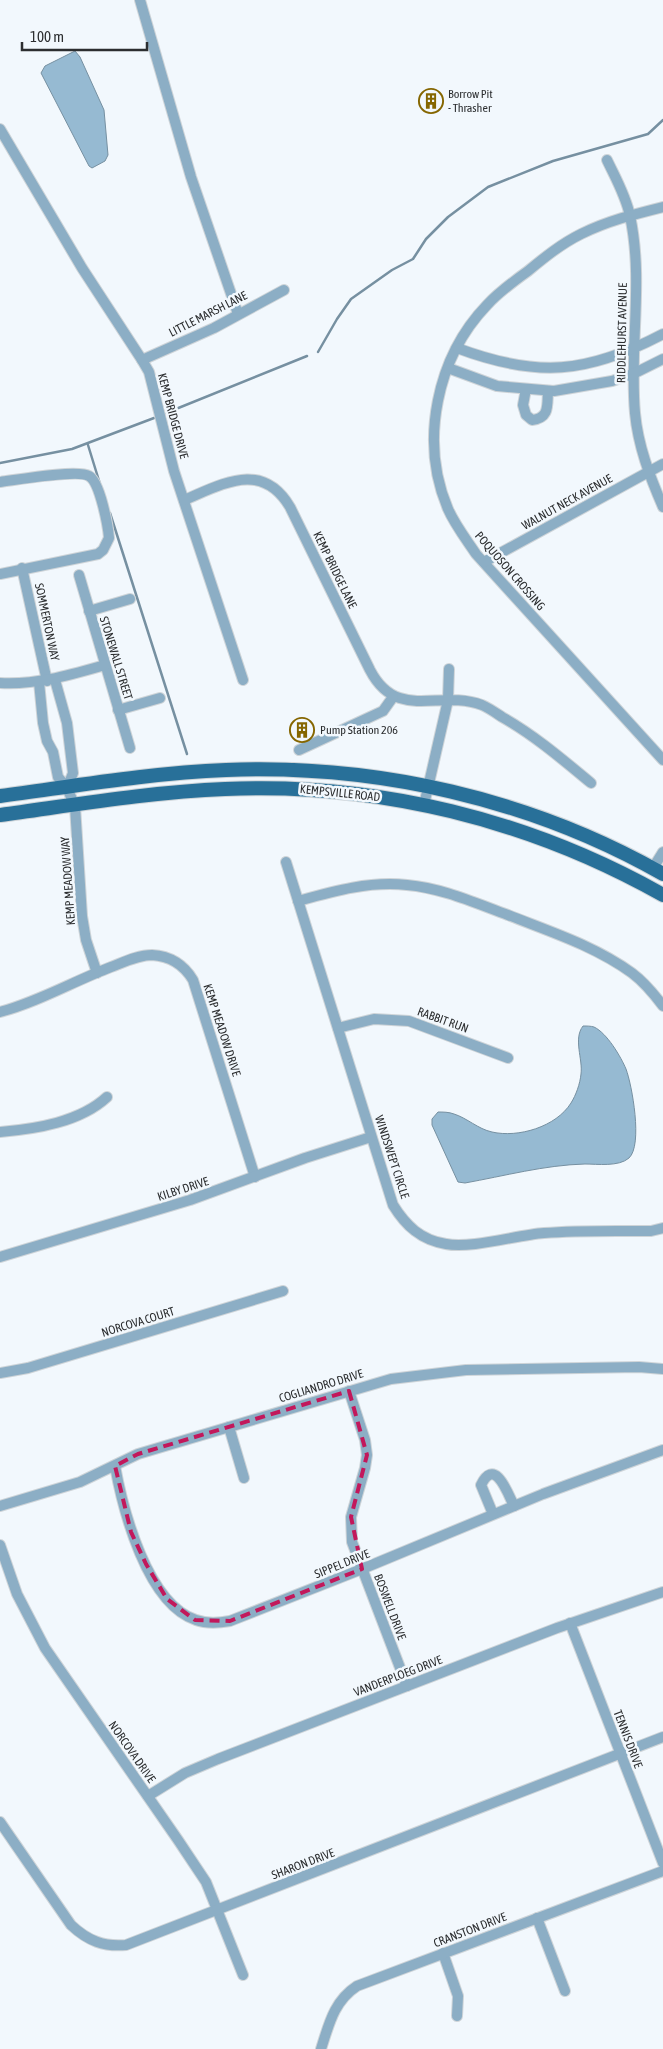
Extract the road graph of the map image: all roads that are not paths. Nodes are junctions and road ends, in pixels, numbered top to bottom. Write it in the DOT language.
graph roads {
  1 [pos="140,0"];
  2 [pos="0,129"];
  3 [pos="607,160"];
  4 [pos="663,207"];
  5 [pos="630,215"];
  6 [pos="284,290"];
  7 [pos="238,314"];
  8 [pos="663,334"];
  9 [pos="457,348"];
  10 [pos="634,349"];
  11 [pos="663,359"];
  12 [pos="142,360"];
  13 [pos="448,368"];
  14 [pos="633,374"];
  15 [pos="526,389"];
  16 [pos="548,391"];
  17 [pos="663,464"];
  18 [pos="648,472"];
  19 [pos="0,482"];
  20 [pos="184,500"];
  21 [pos="663,507"];
  22 [pos="484,562"];
  23 [pos="22,568"];
  24 [pos="0,574"];
  25 [pos="78,575"];
  26 [pos="130,599"];
  27 [pos="89,611"];
  28 [pos="105,665"];
  29 [pos="449,669"];
  30 [pos="243,680"];
  31 [pos="47,681"];
  32 [pos="0,682"];
  33 [pos="393,697"];
  34 [pos="160,698"];
  35 [pos="448,700"];
  36 [pos="118,710"];
  37 [pos="130,748"];
  38 [pos="299,750"];
  39 [pos="663,760"];
  40 [pos="591,783"];
  41 [pos="429,787"];
  42 [pos="67,788"];
  43 [pos="0,796"];
  44 [pos="424,805"];
  45 [pos="75,806"];
  46 [pos="0,815"];
  47 [pos="663,852"];
  48 [pos="286,862"];
  49 [pos="658,871"];
  50 [pos="663,895"];
  51 [pos="298,902"];
  52 [pos="97,973"];
  53 [pos="663,1006"];
  54 [pos="0,1012"];
  55 [pos="338,1028"];
  56 [pos="508,1058"];
  57 [pos="107,1096"];
  58 [pos="0,1132"];
  59 [pos="372,1137"];
  60 [pos="255,1177"];
  61 [pos="663,1228"];
  62 [pos="0,1257"];
  63 [pos="283,1291"];
  64 [pos="663,1369"];
  65 [pos="0,1373"];
  66 [pos="349,1391"];
  67 [pos="229,1427"];
  68 [pos="663,1450"];
  69 [pos="115,1466"];
  70 [pos="244,1478"];
  71 [pos="0,1506"];
  72 [pos="514,1506"];
  73 [pos="493,1514"];
  74 [pos="0,1545"];
  75 [pos="362,1569"];
  76 [pos="663,1592"];
  77 [pos="570,1623"];
  78 [pos="408,1686"];
  79 [pos="663,1737"];
  80 [pos="621,1753"];
  81 [pos="148,1796"];
  82 [pos="0,1822"];
  83 [pos="663,1863"];
  84 [pos="663,1871"];
  85 [pos="218,1910"];
  86 [pos="537,1918"];
  87 [pos="443,1953"];
  88 [pos="243,1974"];
  89 [pos="565,1991"];
  90 [pos="457,2016"];
  91 [pos="321,2049"];
  1 -- 7 [label="street"];
  2 -- 12 [label="street, KEMP BRIDGE DRIVE"];
  3 -- 5 [label="street, RIDDLEHURST AVENUE"];
  4 -- 5 [label="street, POQUOSON CROSSING"];
  5 -- 9 [label="street, POQUOSON CROSSING"];
  5 -- 10 [label="street, RIDDLEHURST AVENUE"];
  6 -- 7 [label="street, LITTLE MARSH LANE"];
  7 -- 12 [label="street, LITTLE MARSH LANE"];
  8 -- 10 [label="street"];
  9 -- 10 [label="street"];
  9 -- 13 [label="street, POQUOSON CROSSING"];
  10 -- 14 [label="street, RIDDLEHURST AVENUE"];
  11 -- 14 [label="street"];
  12 -- 20 [label="street, KEMP BRIDGE DRIVE"];
  13 -- 15 [label="street"];
  13 -- 22 [label="street, POQUOSON CROSSING"];
  14 -- 16 [label="street"];
  14 -- 18 [label="street, RIDDLEHURST AVENUE"];
  15 -- 16 [label="street"];
  15 -- 16 [label="street"];
  17 -- 18 [label="street, WALNUT NECK AVENUE"];
  18 -- 21 [label="street, RIDDLEHURST AVENUE"];
  18 -- 22 [label="street, WALNUT NECK AVENUE"];
  19 -- 23 [label="street"];
  20 -- 30 [label="street, KEMP BRIDGE DRIVE"];
  20 -- 33 [label="street, KEMP BRIDGE LANE"];
  22 -- 39 [label="street, POQUOSON CROSSING"];
  23 -- 24 [label="street"];
  23 -- 31 [label="street, SOMMERTON WAY"];
  25 -- 27 [label="street, STONEWALL STREET"];
  26 -- 27 [label="street"];
  27 -- 28 [label="street, STONEWALL STREET"];
  28 -- 31 [label="street"];
  28 -- 36 [label="street, STONEWALL STREET"];
  29 -- 35 [label="street"];
  31 -- 32 [label="street"];
  31 -- 42 [label="street, SOMMERTON WAY"];
  31 -- 42 [label="street, SOMMERTON WAY"];
  33 -- 35 [label="street"];
  33 -- 38 [label="street"];
  34 -- 36 [label="street"];
  35 -- 40 [label="street"];
  35 -- 41 [label="street"];
  36 -- 37 [label="street, STONEWALL STREET"];
  41 -- 42 [label="main road, KEMPSVILLE ROAD"];
  41 -- 44 [label="street"];
  41 -- 49 [label="main road, KEMPSVILLE ROAD"];
  42 -- 43 [label="main road, KEMPSVILLE ROAD"];
  42 -- 45 [label="street, KEMP MEADOW WAY"];
  44 -- 45 [label="main road, KEMPSVILLE ROAD"];
  44 -- 50 [label="main road, KEMPSVILLE ROAD"];
  45 -- 46 [label="main road, KEMPSVILLE ROAD"];
  45 -- 52 [label="street, KEMP MEADOW WAY"];
  47 -- 49 [label="street"];
  48 -- 51 [label="street, WINDSWEPT CIRCLE"];
  51 -- 53 [label="street"];
  51 -- 55 [label="street, WINDSWEPT CIRCLE"];
  52 -- 54 [label="street, KEMP MEADOW DRIVE"];
  52 -- 60 [label="street, KEMP MEADOW DRIVE"];
  55 -- 56 [label="street, RABBIT RUN"];
  55 -- 59 [label="street, WINDSWEPT CIRCLE"];
  57 -- 58 [label="street"];
  59 -- 60 [label="street, KILBY DRIVE"];
  59 -- 61 [label="street, WINDSWEPT CIRCLE"];
  60 -- 62 [label="street, KILBY DRIVE"];
  63 -- 65 [label="street, NORCOVA COURT"];
  64 -- 66 [label="street, COGLIANDRO DRIVE"];
  66 -- 67 [label="street, COGLIANDRO DRIVE"];
  66 -- 75 [label="street, BOSWELL DRIVE"];
  67 -- 69 [label="street, COGLIANDRO DRIVE"];
  67 -- 70 [label="street"];
  68 -- 72 [label="street, SIPPEL DRIVE"];
  69 -- 71 [label="street, COGLIANDRO DRIVE"];
  69 -- 75 [label="street, SIPPEL DRIVE"];
  72 -- 73 [label="street, SIPPEL DRIVE"];
  72 -- 73 [label="street"];
  73 -- 75 [label="street, SIPPEL DRIVE"];
  74 -- 81 [label="street, NORCOVA DRIVE"];
  75 -- 78 [label="street, BOSWELL DRIVE"];
  76 -- 77 [label="street, VANDERPLOEG DRIVE"];
  77 -- 78 [label="street, VANDERPLOEG DRIVE"];
  77 -- 80 [label="street, TENNIS DRIVE"];
  78 -- 81 [label="street, VANDERPLOEG DRIVE"];
  79 -- 80 [label="street, SHARON DRIVE"];
  80 -- 83 [label="street, TENNIS DRIVE"];
  80 -- 85 [label="street, SHARON DRIVE"];
  81 -- 85 [label="street, NORCOVA DRIVE"];
  82 -- 85 [label="street, SHARON DRIVE"];
  84 -- 86 [label="street, CRANSTON DRIVE"];
  85 -- 88 [label="street, NORCOVA DRIVE"];
  86 -- 87 [label="street, CRANSTON DRIVE"];
  86 -- 89 [label="street"];
  87 -- 90 [label="street"];
  87 -- 91 [label="street, CRANSTON DRIVE"];
}
